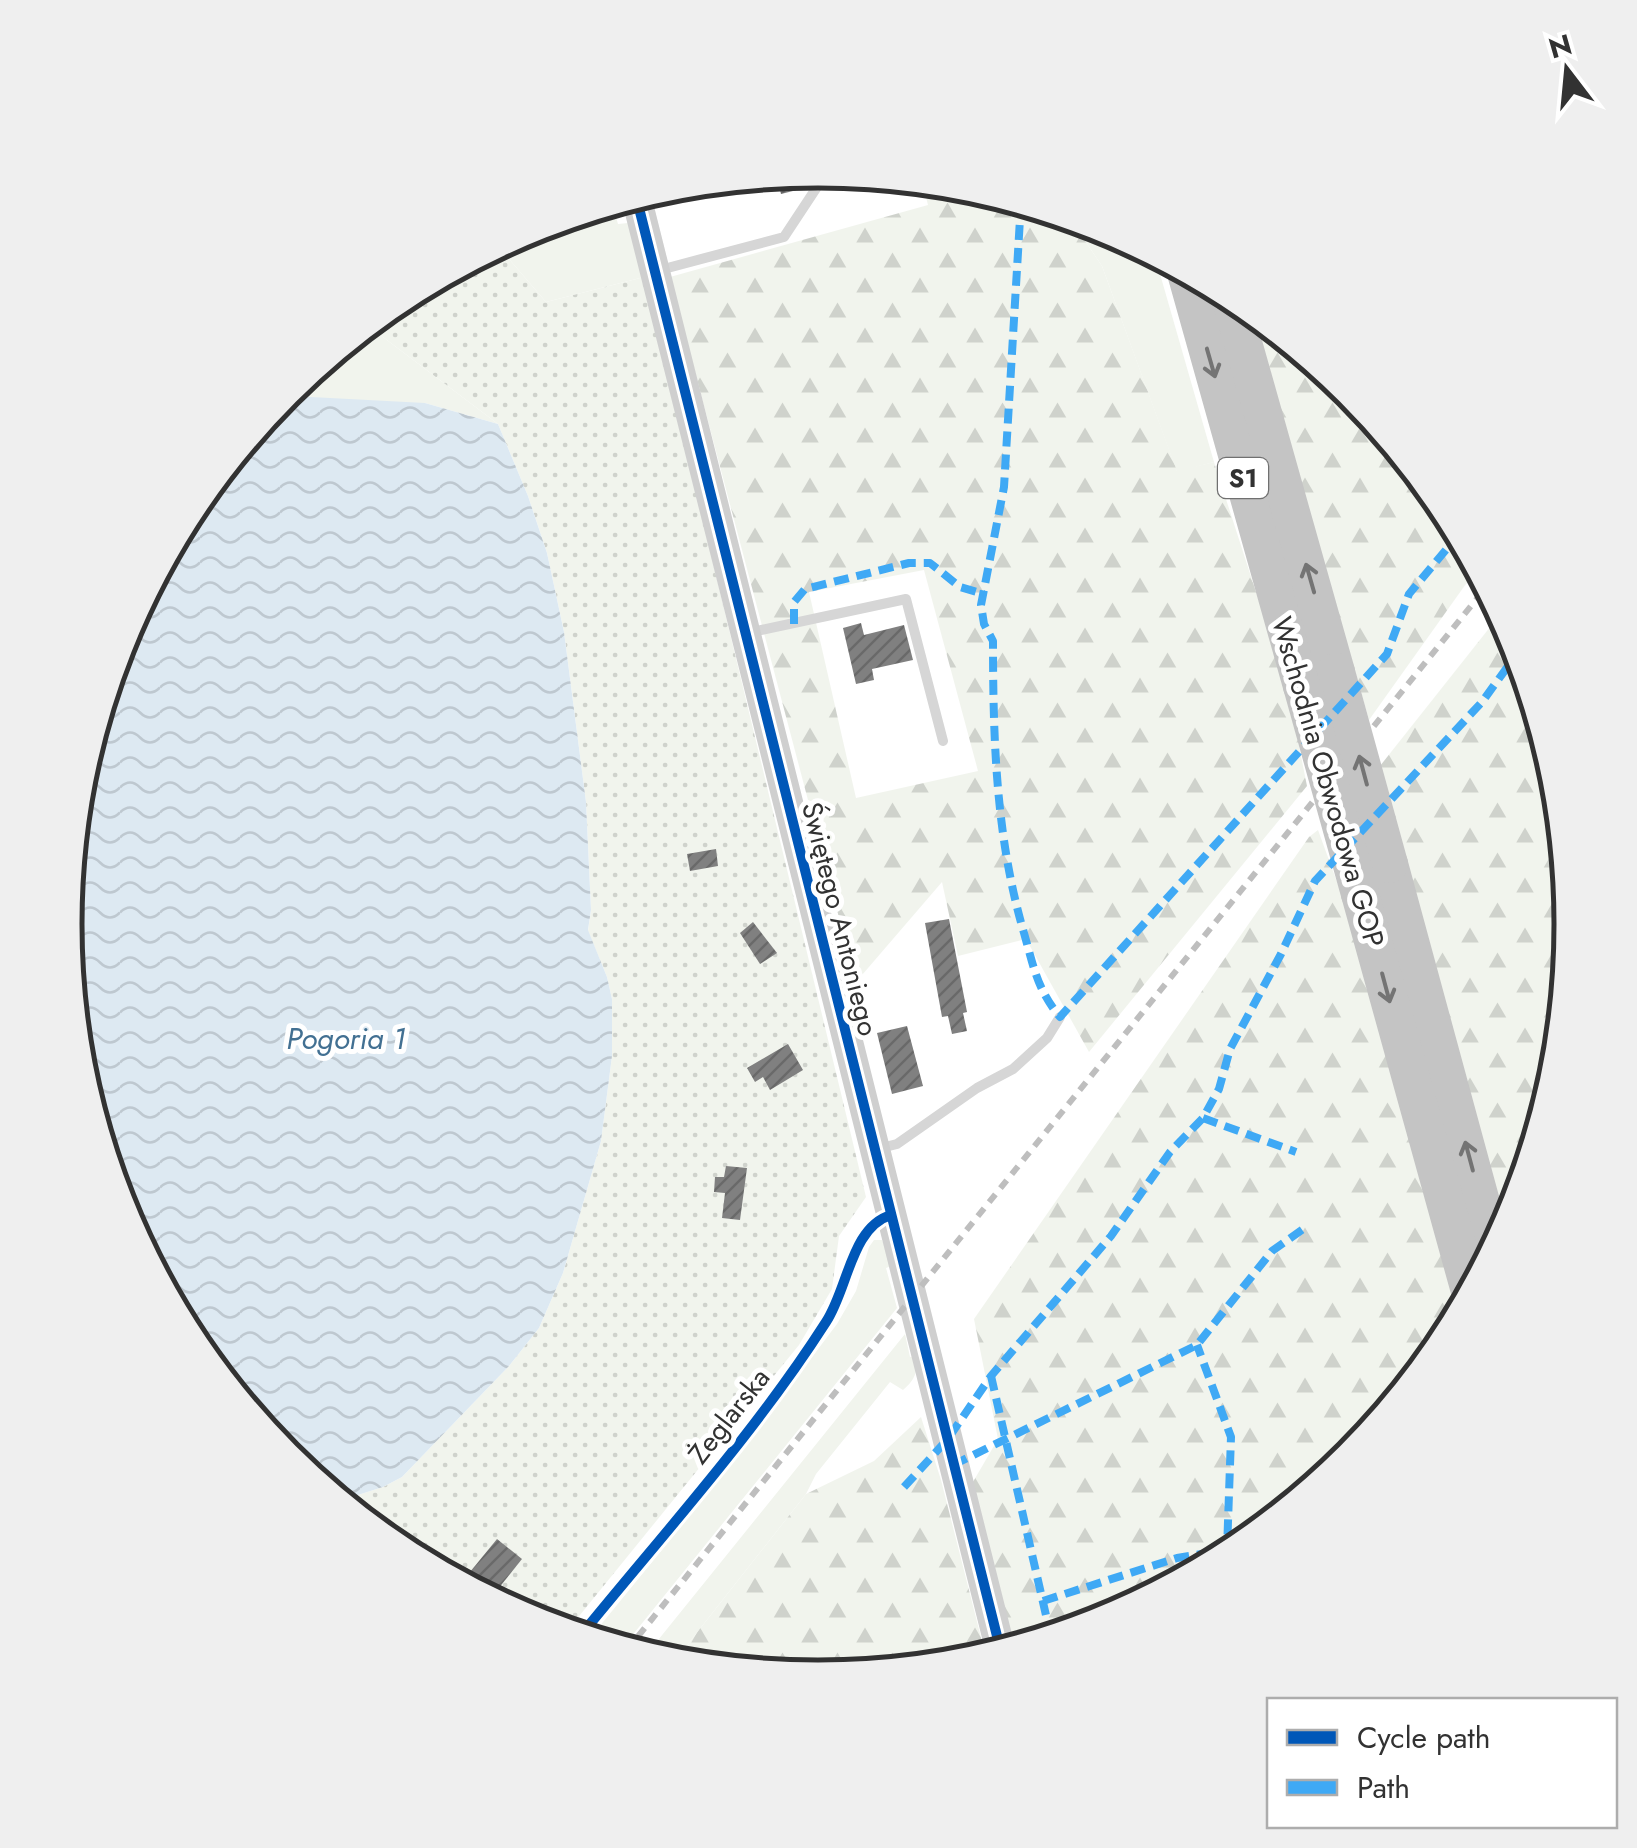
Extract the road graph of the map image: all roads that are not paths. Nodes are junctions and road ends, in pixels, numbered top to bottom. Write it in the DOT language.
graph roads {
  1 [pos="816,188"];
  2 [pos="640,210"];
  3 [pos="655,272"];
  4 [pos="1191,290"];
  5 [pos="1236,318"];
  6 [pos="746,634"];
  7 [pos="943,741"];
  8 [pos="1060,1018"];
  9 [pos="874,1150"];
  10 [pos="891,1216"];
  11 [pos="1488,1229"];
  12 [pos="1465,1276"];
  13 [pos="591,1624"];
  14 [pos="997,1638"];
  1 -- 3 [label="lane"];
  2 -- 3 [label="street, Świętego Antoniego"];
  3 -- 6 [label="street, Świętego Antoniego"];
  4 -- 12 [label="highway, Wschodnia Obwodowa GOP / S1, one-way, bridge"];
  11 -- 5 [label="highway, Wschodnia Obwodowa GOP / S1, one-way, bridge"];
  6 -- 7 [label="lane"];
  6 -- 9 [label="street, Świętego Antoniego"];
  8 -- 9 [label="lane"];
  9 -- 10 [label="street, Świętego Antoniego"];
  10 -- 13 [label="lane, Żeglarska"];
  10 -- 14 [label="street, Świętego Antoniego"];
}
